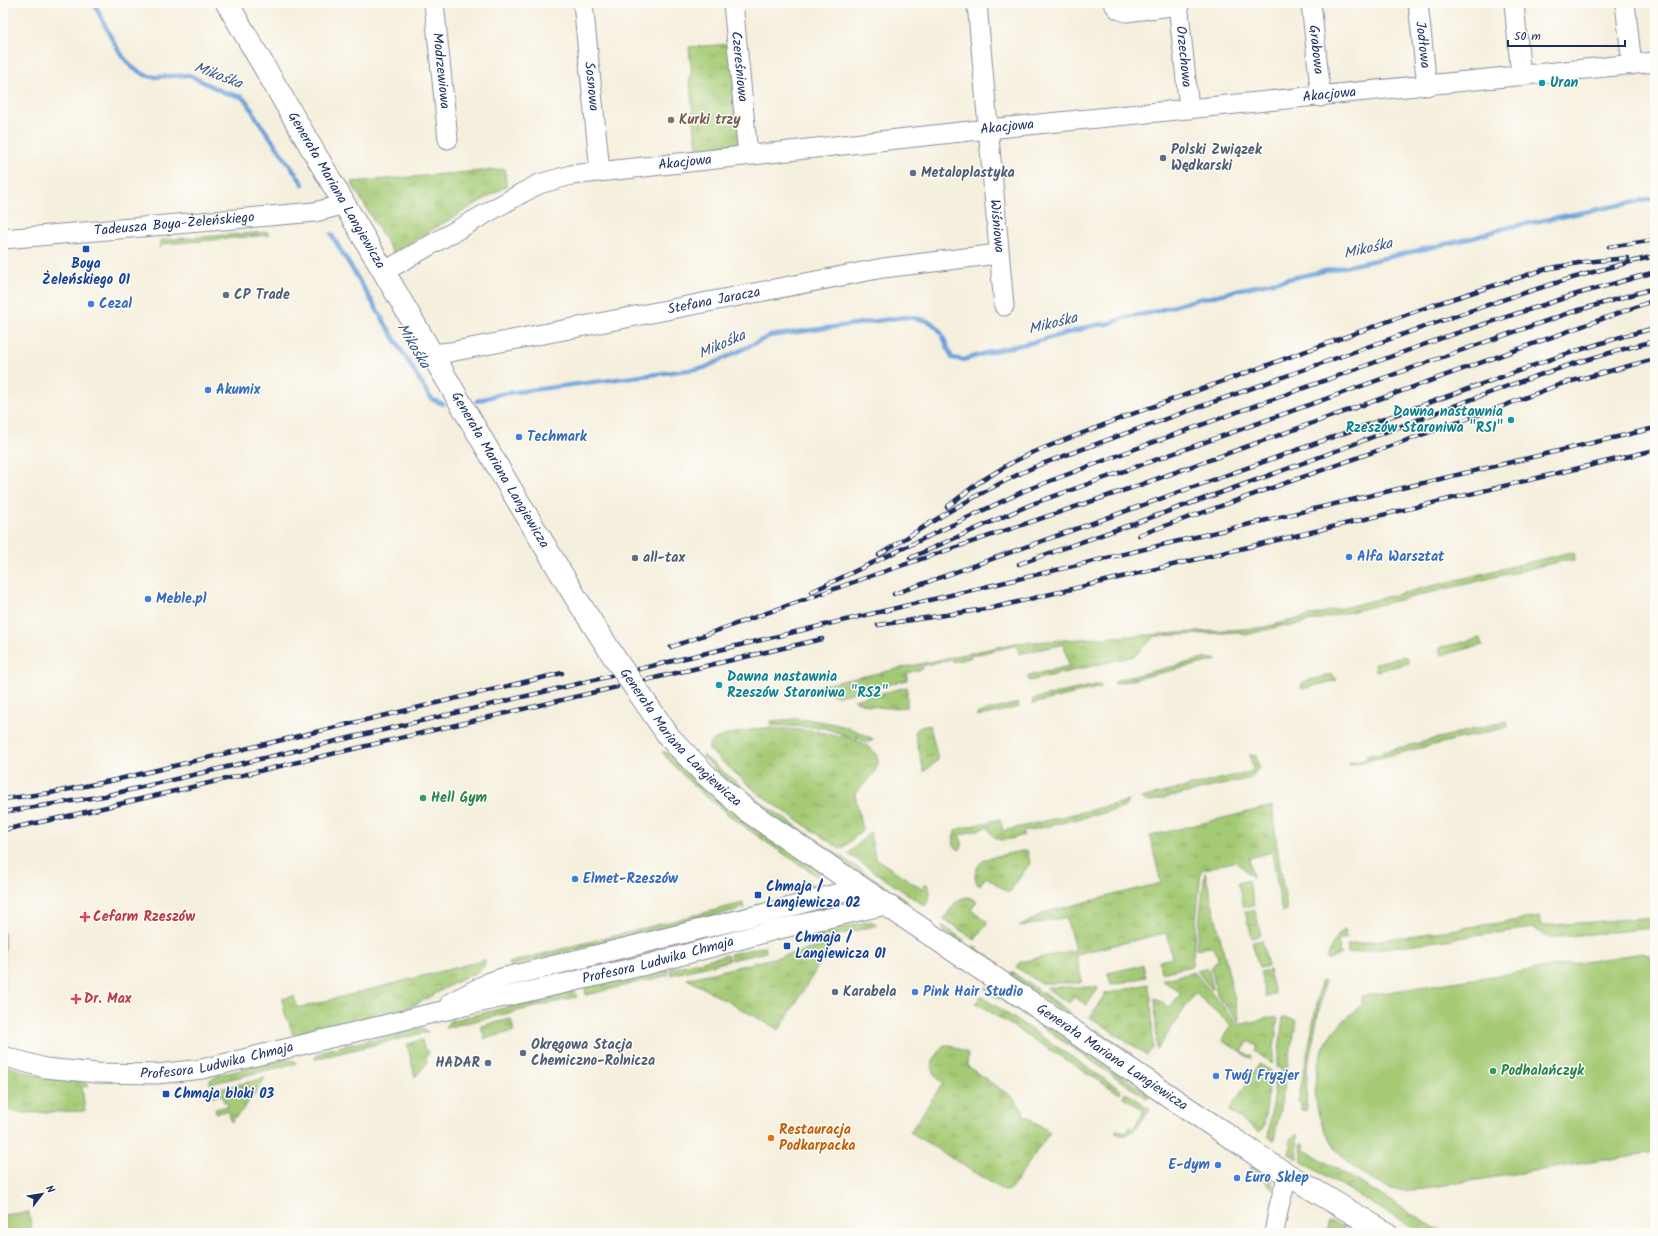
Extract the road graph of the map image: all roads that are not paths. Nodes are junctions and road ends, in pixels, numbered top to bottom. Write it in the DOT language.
graph roads {
  1 [pos="226,3"];
  2 [pos="434,3"];
  3 [pos="583,3"];
  4 [pos="733,3"];
  5 [pos="977,3"];
  6 [pos="1113,3"];
  7 [pos="1311,3"];
  8 [pos="1418,3"];
  9 [pos="1514,3"];
  10 [pos="1625,3"];
  11 [pos="1178,4"];
  12 [pos="1655,62"];
  13 [pos="1632,65"];
  14 [pos="1520,76"];
  15 [pos="1427,86"];
  16 [pos="1321,96"];
  17 [pos="1190,109"];
  18 [pos="988,129"];
  19 [pos="448,139"];
  20 [pos="748,155"];
  21 [pos="600,171"];
  22 [pos="345,204"];
  23 [pos="3,238"];
  24 [pos="998,254"];
  25 [pos="383,272"];
  26 [pos="1004,306"];
  27 [pos="431,354"];
  28 [pos="859,886"];
  29 [pos="886,905"];
  30 [pos="429,1014"];
  31 [pos="3,1056"];
  32 [pos="1288,1174"];
  33 [pos="1274,1233"];
  34 [pos="1386,1233"];
  1 -- 22 [label="street, Generała Mariana Langiewicza"];
  2 -- 19 [label="street, Modrzewiowa"];
  3 -- 21 [label="street, Sosnowa"];
  4 -- 20 [label="street, Czereśniowa"];
  5 -- 18 [label="street, Wiśniowa"];
  6 -- 11 [label="street, Orzechowa"];
  7 -- 16 [label="street, Grabowa"];
  8 -- 15 [label="street, Jodłowa"];
  9 -- 14 [label="street"];
  10 -- 13 [label="street"];
  11 -- 17 [label="street, Orzechowa"];
  12 -- 13 [label="street, Akacjowa"];
  13 -- 14 [label="street, Akacjowa"];
  14 -- 15 [label="street, Akacjowa"];
  15 -- 16 [label="street, Akacjowa"];
  16 -- 17 [label="street, Akacjowa"];
  17 -- 18 [label="street, Akacjowa"];
  18 -- 20 [label="street, Akacjowa"];
  18 -- 24 [label="street, Wiśniowa"];
  20 -- 21 [label="street, Akacjowa"];
  21 -- 25 [label="street, Akacjowa"];
  22 -- 23 [label="street, Tadeusza Boya-Żeleńskiego"];
  22 -- 25 [label="street, Generała Mariana Langiewicza"];
  24 -- 26 [label="street, Wiśniowa"];
  24 -- 27 [label="street, Stefana Jaracza"];
  25 -- 27 [label="street, Generała Mariana Langiewicza"];
  27 -- 28 [label="street, Generała Mariana Langiewicza"];
  28 -- 29 [label="street, Generała Mariana Langiewicza"];
  28 -- 30 [label="street, Profesora Ludwika Chmaja"];
  29 -- 30 [label="street, Profesora Ludwika Chmaja"];
  29 -- 32 [label="street, Generała Mariana Langiewicza"];
  30 -- 31 [label="street, Profesora Ludwika Chmaja"];
  32 -- 33 [label="street"];
  32 -- 34 [label="street, Generała Mariana Langiewicza"];
}
